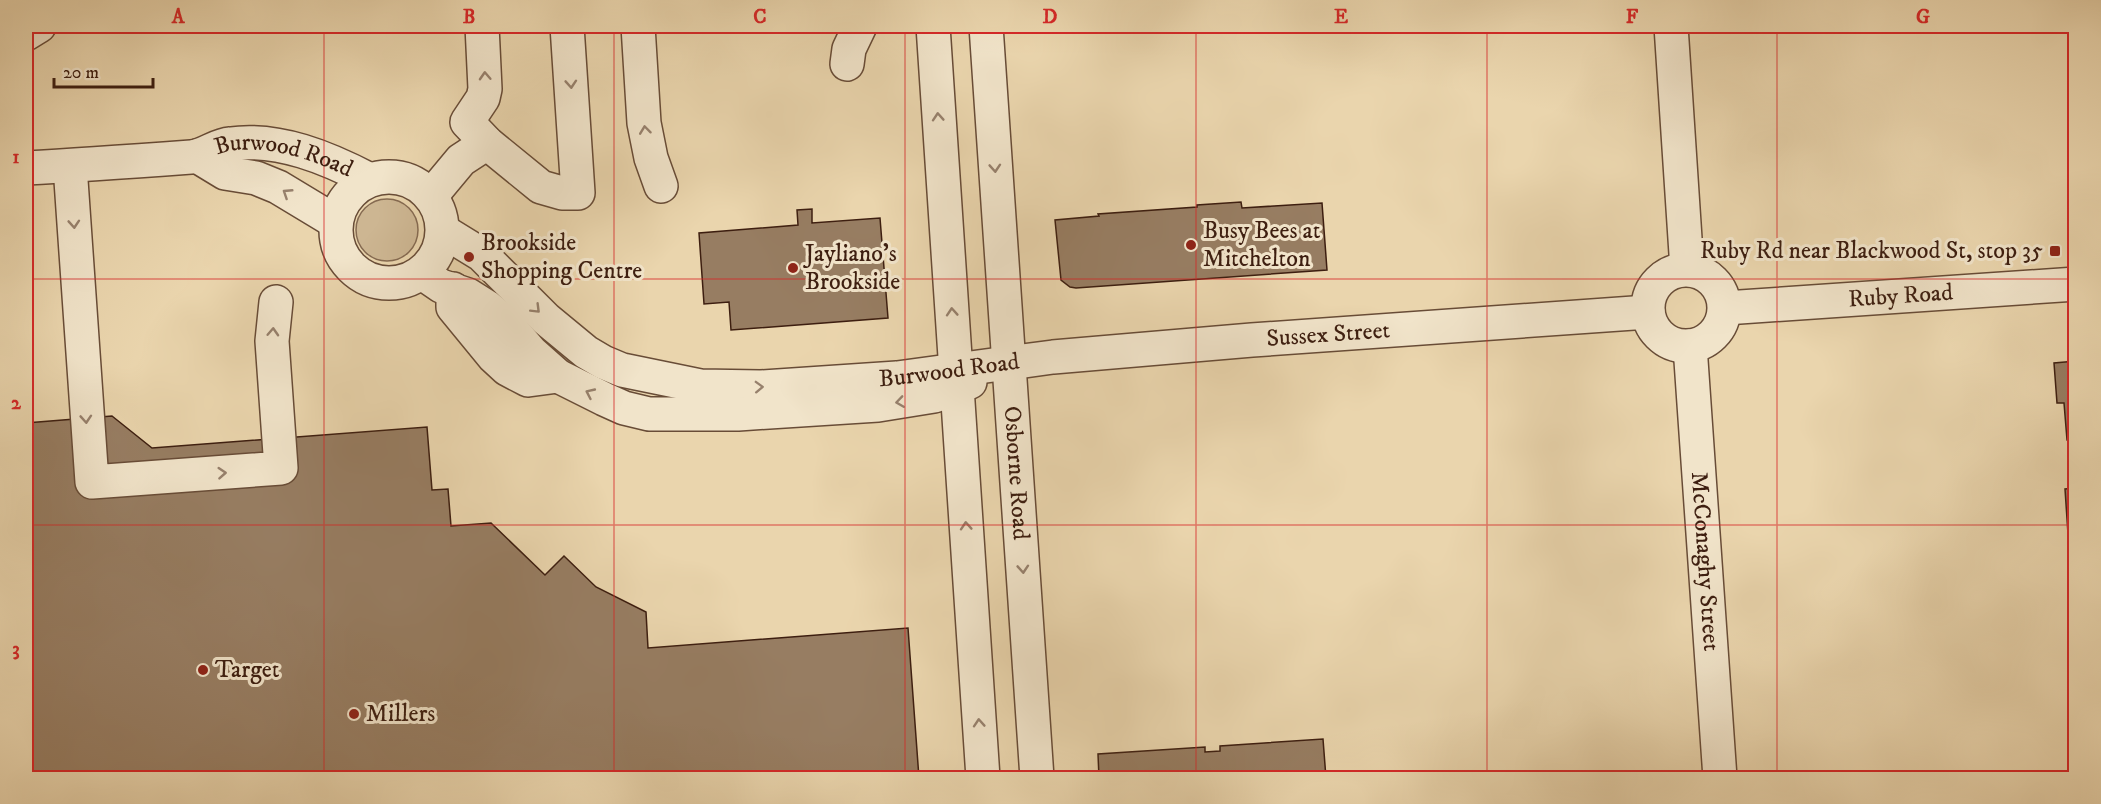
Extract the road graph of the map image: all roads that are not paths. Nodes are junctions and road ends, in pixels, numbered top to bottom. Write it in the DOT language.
graph roads {
  1 [pos="39,26"];
  2 [pos="482,26"];
  3 [pos="567,26"];
  4 [pos="638,26"];
  5 [pos="860,26"];
  6 [pos="933,26"];
  7 [pos="986,26"];
  8 [pos="1671,26"];
  9 [pos="26,34"];
  10 [pos="847,64"];
  11 [pos="477,133"];
  12 [pos="197,156"];
  13 [pos="70,166"];
  14 [pos="26,168"];
  15 [pos="370,180"];
  16 [pos="661,186"];
  17 [pos="431,196"];
  18 [pos="336,222"];
  19 [pos="443,231"];
  20 [pos="1687,269"];
  21 [pos="422,273"];
  22 [pos="2076,284"];
  23 [pos="276,302"];
  24 [pos="1725,308"];
  25 [pos="1648,312"];
  26 [pos="1690,346"];
  27 [pos="1009,364"];
  28 [pos="956,379"];
  29 [pos="983,778"];
  30 [pos="1037,778"];
  31 [pos="1720,778"];
  1 -- 9 [label="street"];
  11 -- 2 [label="street, one-way"];
  3 -- 11 [label="street, one-way"];
  16 -- 4 [label="street, one-way"];
  5 -- 10 [label="street"];
  28 -- 6 [label="street, one-way"];
  7 -- 27 [label="street, Osborne Road, one-way"];
  8 -- 20 [label="street"];
  11 -- 17 [label="street"];
  12 -- 13 [label="street, Burwood Road"];
  12 -- 15 [label="street, Burwood Road"];
  18 -- 12 [label="street, Burwood Road, one-way"];
  13 -- 14 [label="street, Burwood Road"];
  13 -- 23 [label="street, one-way"];
  15 -- 17 [label="street"];
  15 -- 18 [label="street"];
  17 -- 19 [label="street"];
  18 -- 21 [label="street"];
  19 -- 21 [label="street"];
  19 -- 28 [label="street, Burwood Road, one-way"];
  20 -- 24 [label="street"];
  20 -- 25 [label="street"];
  28 -- 21 [label="street, Burwood Road, one-way"];
  22 -- 24 [label="street, Ruby Road"];
  24 -- 26 [label="street"];
  25 -- 26 [label="street"];
  25 -- 27 [label="street, Sussex Street"];
  26 -- 31 [label="street, McConaghy Street"];
  27 -- 28 [label="street, Burwood Road"];
  27 -- 30 [label="street, Osborne Road, one-way"];
  29 -- 28 [label="street, one-way"];
}
